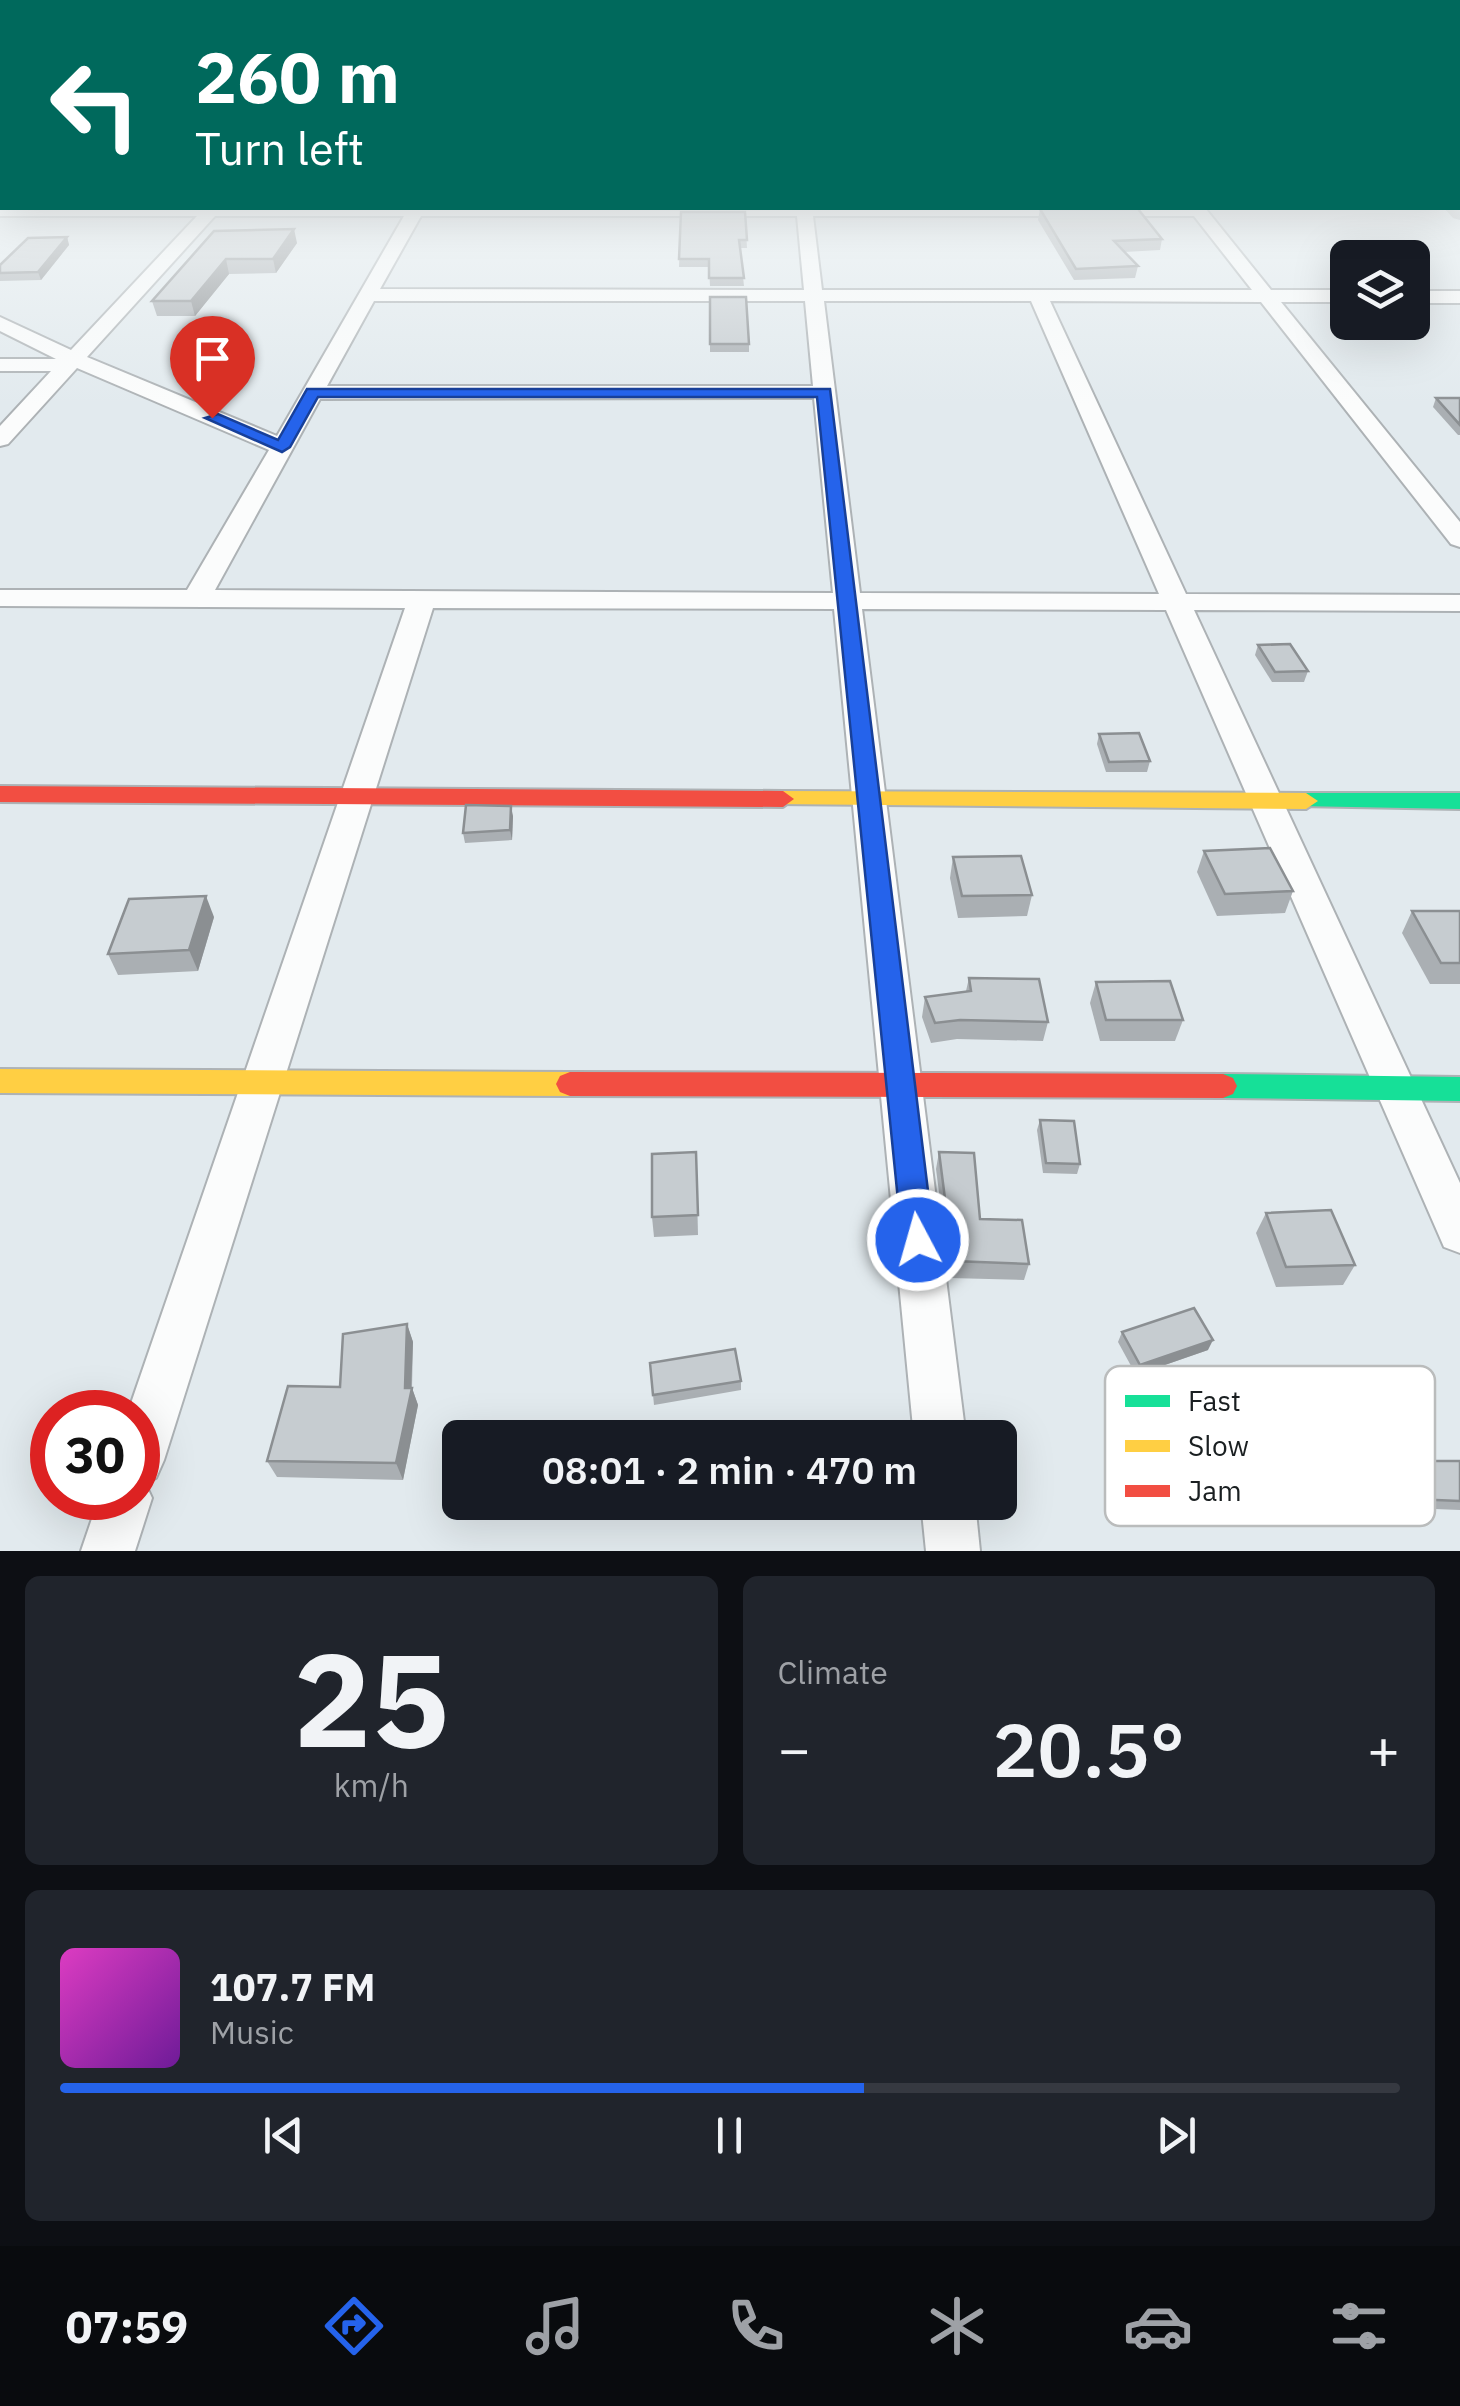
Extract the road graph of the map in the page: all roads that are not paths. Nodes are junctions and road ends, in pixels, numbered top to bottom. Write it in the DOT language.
graph roads {
  1 [pos="165,260"];
  2 [pos="387,260"];
  3 [pos="809,260"];
  4 [pos="1238,260"];
  5 [pos="368,295"];
  6 [pos="813,295"];
  7 [pos="1038,296"];
  8 [pos="1266,296"];
  9 [pos="1330,296"];
  10 [pos="1430,296"];
  11 [pos="1460,297"];
  12 [pos="0,323"];
  13 [pos="71,362"];
  14 [pos="0,366"];
  15 [pos="312,392"];
  16 [pos="824,392"];
  17 [pos="0,439"];
  18 [pos="282,447"];
  19 [pos="1460,539"];
  20 [pos="0,598"];
  21 [pos="847,600"];
  22 [pos="195,601"];
  23 [pos="421,602"];
  24 [pos="1176,603"];
  25 [pos="1460,603"];
  26 [pos="0,794"];
  27 [pos="869,797"];
  28 [pos="356,798"];
  29 [pos="1265,800"];
  30 [pos="1460,801"];
  31 [pos="0,1081"];
  32 [pos="901,1083"];
  33 [pos="261,1086"];
  34 [pos="1395,1089"];
  35 [pos="1460,1089"];
  36 [pos="1460,1232"];
  37 [pos="160,1393"];
  38 [pos="938,1420"];
  39 [pos="118,1520"];
  40 [pos="950,1520"];
  41 [pos="108,1551"];
  42 [pos="953,1551"];
  1 -- 13 [label="street"];
  2 -- 5 [label="street"];
  3 -- 6 [label="street"];
  4 -- 8 [label="street"];
  5 -- 6 [label="street"];
  5 -- 15 [label="street"];
  6 -- 7 [label="street"];
  6 -- 16 [label="street"];
  7 -- 8 [label="street"];
  7 -- 24 [label="street"];
  8 -- 9 [label="street"];
  8 -- 19 [label="street"];
  10 -- 11 [label="street"];
  12 -- 13 [label="street"];
  13 -- 14 [label="street"];
  13 -- 17 [label="street"];
  13 -- 18 [label="street"];
  15 -- 16 [label="street"];
  15 -- 18 [label="street"];
  16 -- 21 [label="street"];
  18 -- 22 [label="street"];
  20 -- 22 [label="street"];
  21 -- 23 [label="street"];
  21 -- 24 [label="street"];
  21 -- 27 [label="street"];
  22 -- 23 [label="street"];
  23 -- 28 [label="street"];
  24 -- 25 [label="street"];
  24 -- 29 [label="street"];
  26 -- 28 [label="street"];
  27 -- 28 [label="street"];
  27 -- 29 [label="street"];
  27 -- 32 [label="street"];
  28 -- 33 [label="street"];
  29 -- 30 [label="street"];
  29 -- 34 [label="street"];
  31 -- 33 [label="street"];
  32 -- 33 [label="street"];
  32 -- 34 [label="street"];
  32 -- 38 [label="street"];
  33 -- 37 [label="street"];
  34 -- 35 [label="street"];
  34 -- 36 [label="street"];
  39 -- 41 [label="street"];
  40 -- 42 [label="street"];
}
